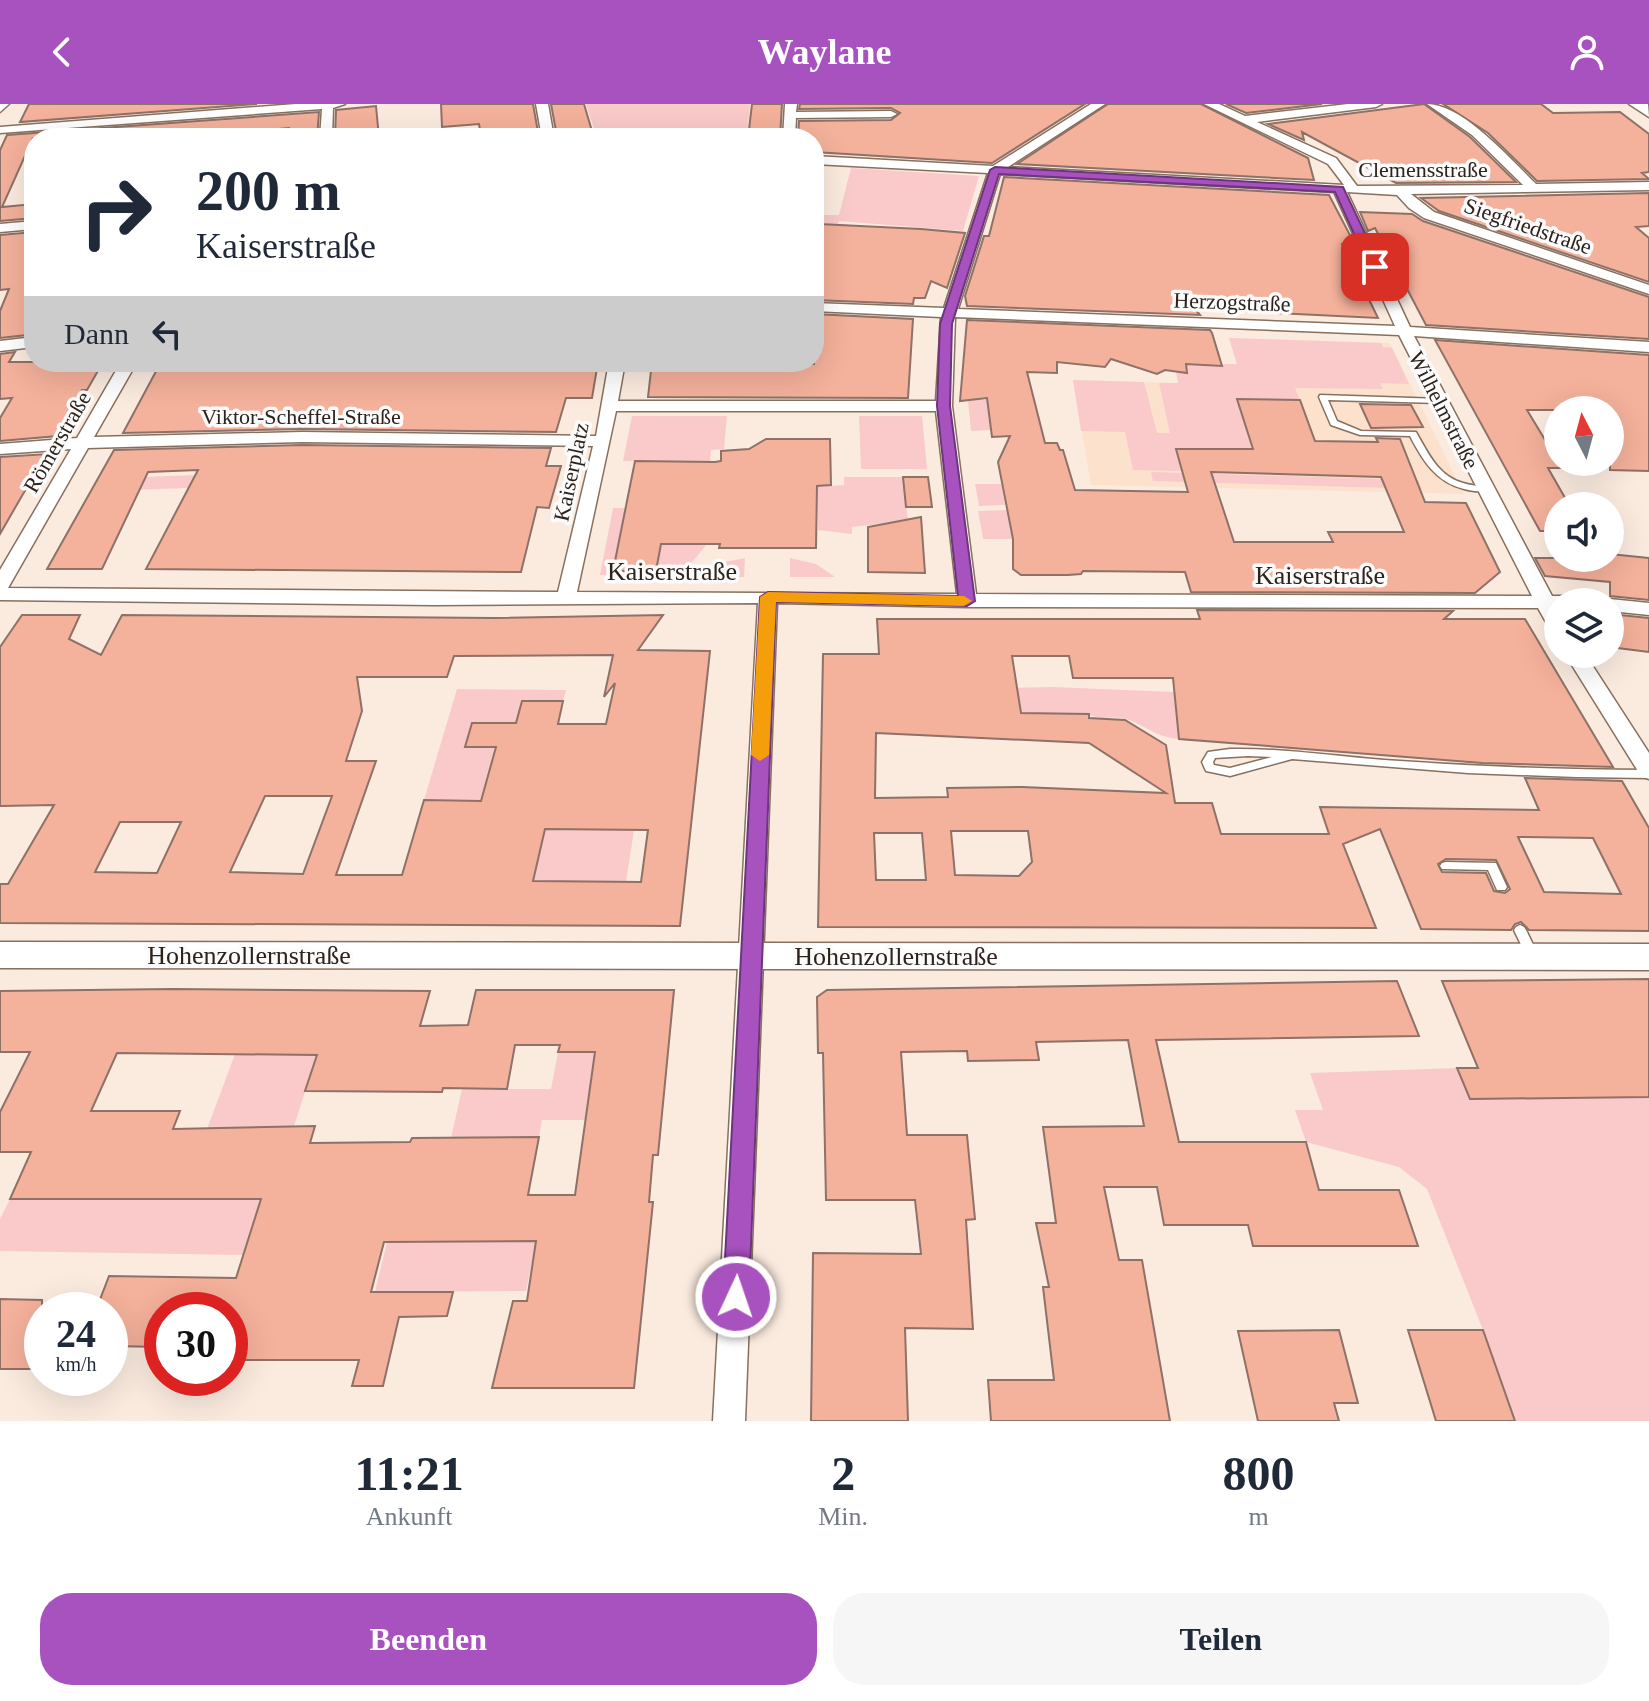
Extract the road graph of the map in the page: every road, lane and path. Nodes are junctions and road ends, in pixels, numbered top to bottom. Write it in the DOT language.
graph roads {
  1 [pos="176,104"];
  2 [pos="339,104"];
  3 [pos="542,104"];
  4 [pos="1099,104"];
  5 [pos="1210,104"];
  6 [pos="1376,104"];
  7 [pos="1433,104"];
  8 [pos="1638,104"];
  9 [pos="328,105"];
  10 [pos="1649,105"];
  11 [pos="790,110"];
  12 [pos="1649,112"];
  13 [pos="891,114"];
  14 [pos="166,117"];
  15 [pos="1243,120"];
  16 [pos="24,128"];
  17 [pos="26,128"];
  18 [pos="163,128"];
  19 [pos="327,128"];
  20 [pos="546,128"];
  21 [pos="0,130"];
  22 [pos="824,161"];
  23 [pos="995,170"];
  24 [pos="1649,186"];
  25 [pos="1533,188"];
  26 [pos="1339,189"];
  27 [pos="1354,190"];
  28 [pos="1401,191"];
  29 [pos="24,226"];
  30 [pos="0,228"];
  31 [pos="1649,290"];
  32 [pos="824,307"];
  33 [pos="952,313"];
  34 [pos="1403,331"];
  35 [pos="24,343"];
  36 [pos="0,346"];
  37 [pos="1649,347"];
  38 [pos="123,372"];
  39 [pos="615,372"];
  40 [pos="1439,401"];
  41 [pos="610,406"];
  42 [pos="944,406"];
  43 [pos="603,441"];
  44 [pos="82,442"];
  45 [pos="0,449"];
  46 [pos="1484,489"];
  47 [pos="0,586"];
  48 [pos="0,594"];
  49 [pos="768,597"];
  50 [pos="566,598"];
  51 [pos="967,601"];
  52 [pos="1542,601"];
  53 [pos="1544,604"];
  54 [pos="1624,606"];
  55 [pos="1649,609"];
  56 [pos="1584,668"];
  57 [pos="1288,757"];
  58 [pos="1649,772"];
  59 [pos="1446,866"];
  60 [pos="1501,887"];
  61 [pos="0,955"];
  62 [pos="753,956"];
  63 [pos="1649,957"];
  64 [pos="729,1421"];
  1 -- 14 [label="street"];
  2 -- 9 [label="street"];
  3 -- 20 [label="street"];
  4 -- 23 [label="street"];
  5 -- 15 [label="street"];
  6 -- 15 [label="street"];
  7 -- 25 [label="street"];
  8 -- 10 [label="main road"];
  8 -- 12 [label="main road"];
  9 -- 14 [label="street"];
  9 -- 19 [label="street"];
  11 -- 13 [label="street"];
  14 -- 17 [label="street"];
  14 -- 18 [label="street"];
  15 -- 27 [label="street"];
  16 -- 21 [label="street"];
  22 -- 23 [label="street, Clemensstraße"];
  23 -- 26 [label="street, Clemensstraße"];
  23 -- 33 [label="street"];
  24 -- 25 [label="street, Clemensstraße"];
  25 -- 28 [label="street, Clemensstraße"];
  26 -- 27 [label="street, Clemensstraße"];
  26 -- 34 [label="street, Wilhelmstraße"];
  27 -- 28 [label="street, Clemensstraße"];
  28 -- 31 [label="street, Siegfriedstraße"];
  29 -- 30 [label="street"];
  32 -- 33 [label="street, Herzogstraße"];
  33 -- 34 [label="street, Herzogstraße"];
  33 -- 42 [label="street"];
  34 -- 37 [label="street, Herzogstraße"];
  34 -- 40 [label="street, Wilhelmstraße"];
  35 -- 36 [label="street"];
  38 -- 44 [label="street, Römerstraße"];
  39 -- 41 [label="street"];
  40 -- 46 [label="street, Wilhelmstraße"];
  40 -- 46 [label="lane"];
  41 -- 42 [label="street, Kaiserplatz"];
  41 -- 43 [label="street, Kaiserplatz"];
  42 -- 51 [label="street"];
  43 -- 44 [label="street, Viktor-Scheffel-Straße"];
  43 -- 50 [label="street, Kaiserplatz"];
  44 -- 45 [label="street, Viktor-Scheffel-Straße"];
  44 -- 47 [label="street, Römerstraße"];
  46 -- 52 [label="street, Wilhelmstraße"];
  48 -- 50 [label="street, Kaiserstraße"];
  49 -- 50 [label="street, Kaiserstraße"];
  49 -- 51 [label="street, Kaiserstraße"];
  49 -- 62 [label="street"];
  51 -- 52 [label="street, Kaiserstraße"];
  52 -- 53 [label="street, Wilhelmstraße"];
  54 -- 55 [label="street"];
  56 -- 58 [label="street"];
  57 -- 57 [label="lane"];
  57 -- 58 [label="lane"];
  59 -- 60 [label="lane"];
  61 -- 62 [label="street, Hohenzollernstraße"];
  62 -- 63 [label="street, Hohenzollernstraße"];
  62 -- 64 [label="street"];
}
